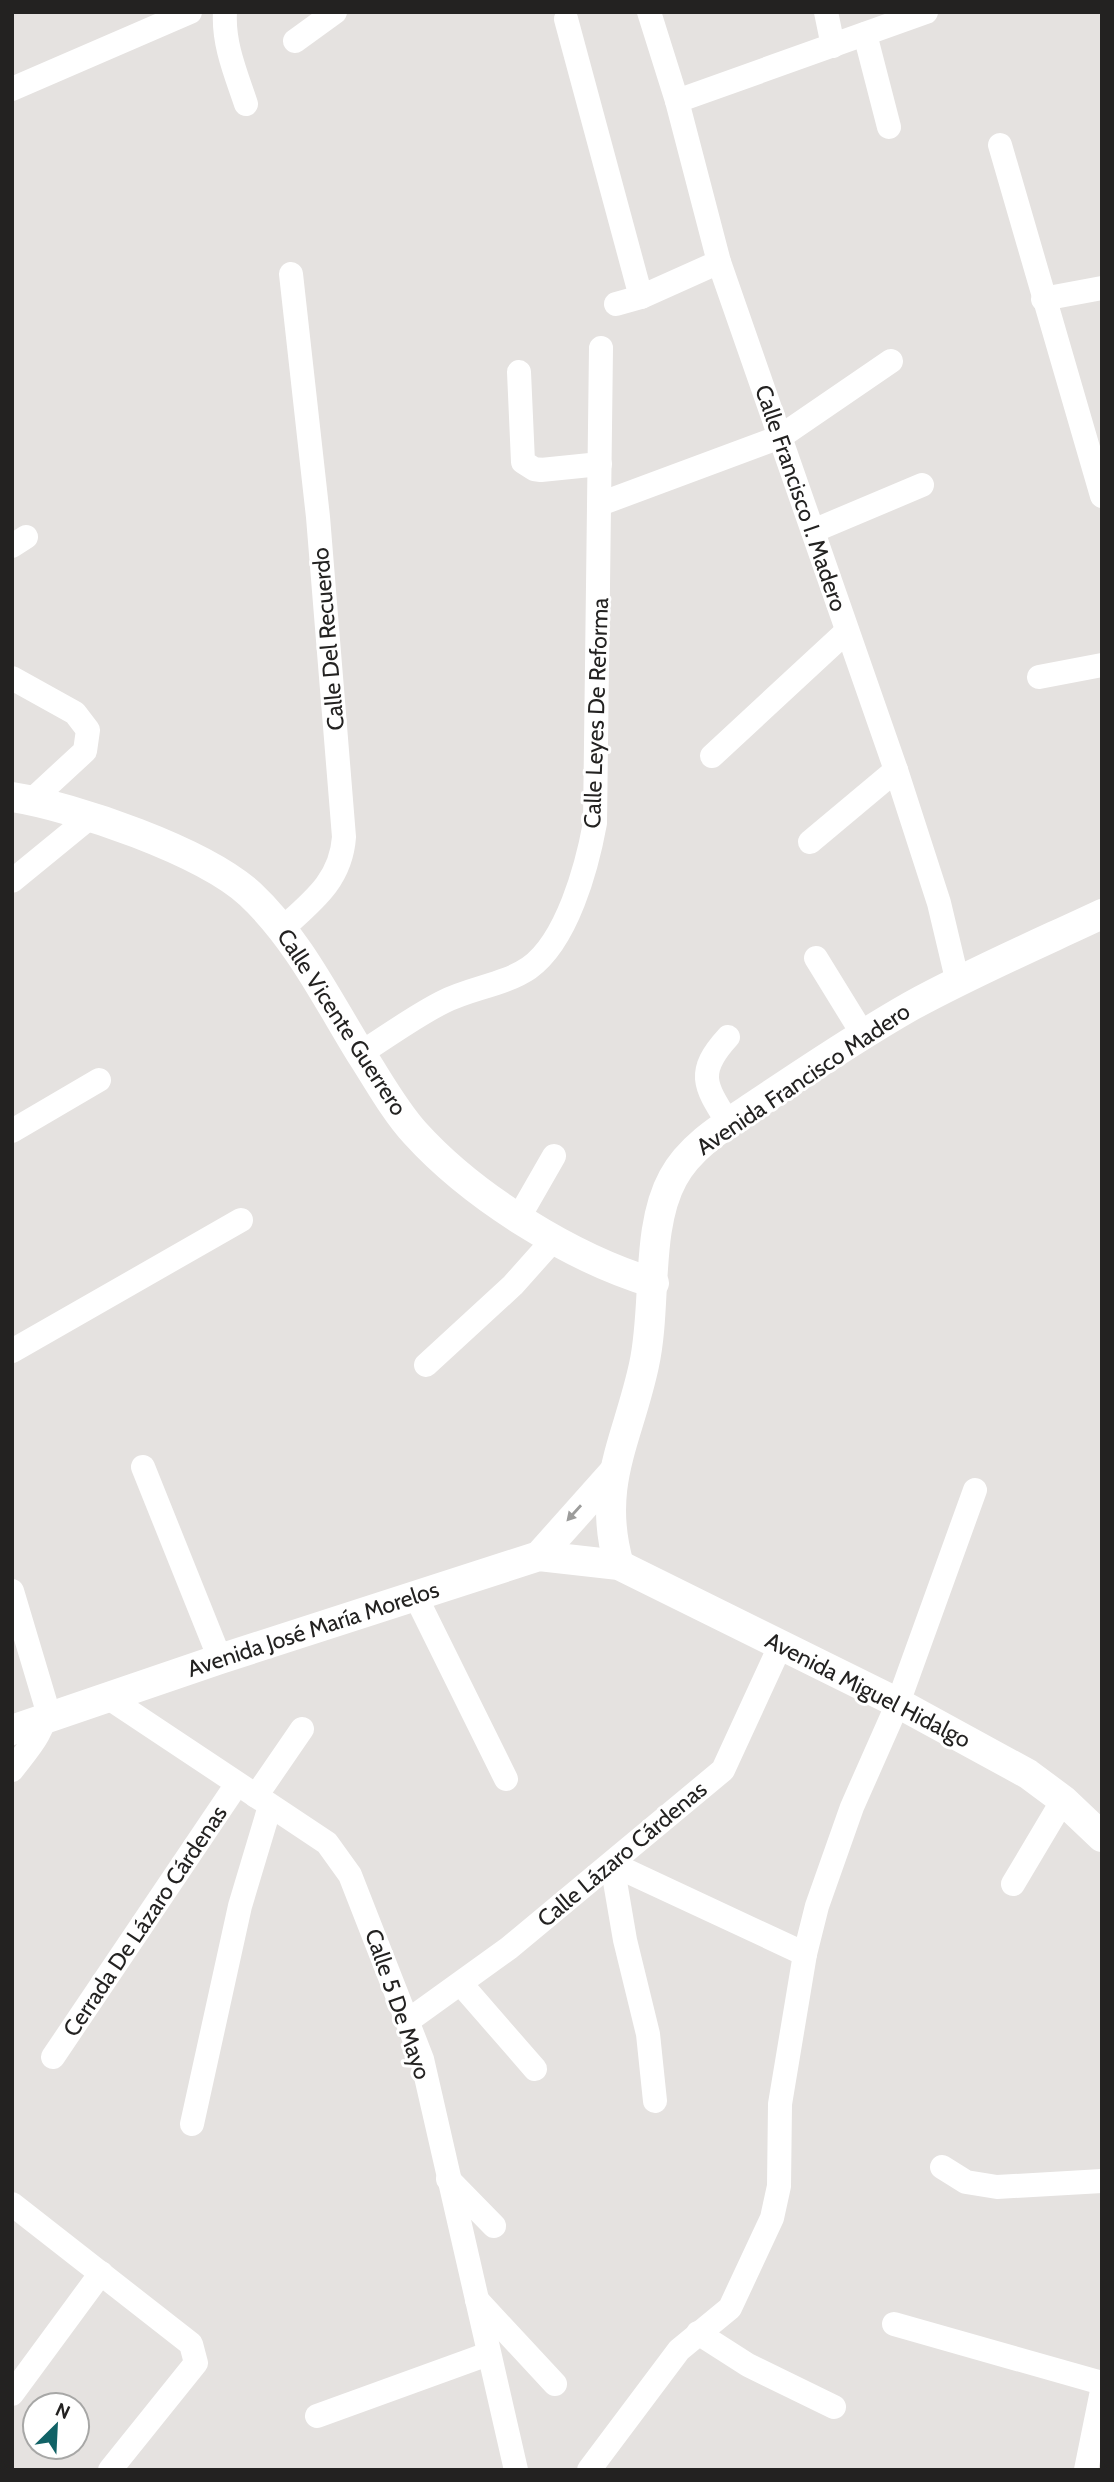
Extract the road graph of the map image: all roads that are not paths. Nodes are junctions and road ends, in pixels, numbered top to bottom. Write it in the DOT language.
graph roads {
  1 [pos="190,12"];
  2 [pos="225,12"];
  3 [pos="335,12"];
  4 [pos="649,12"];
  5 [pos="826,12"];
  6 [pos="926,12"];
  7 [pos="566,19"];
  8 [pos="865,34"];
  9 [pos="295,41"];
  10 [pos="833,46"];
  11 [pos="12,89"];
  12 [pos="677,101"];
  13 [pos="246,104"];
  14 [pos="889,127"];
  15 [pos="1000,145"];
  16 [pos="719,262"];
  17 [pos="291,274"];
  18 [pos="1102,288"];
  19 [pos="641,297"];
  20 [pos="1043,299"];
  21 [pos="616,304"];
  22 [pos="601,348"];
  23 [pos="891,361"];
  24 [pos="519,372"];
  25 [pos="780,437"];
  26 [pos="600,464"];
  27 [pos="922,485"];
  28 [pos="1102,496"];
  29 [pos="600,503"];
  30 [pos="813,531"];
  31 [pos="847,631"];
  32 [pos="1102,665"];
  33 [pos="1039,677"];
  34 [pos="12,678"];
  35 [pos="712,756"];
  36 [pos="896,770"];
  37 [pos="22,799"];
  38 [pos="89,818"];
  39 [pos="810,842"];
  40 [pos="12,881"];
  41 [pos="1102,914"];
  42 [pos="283,928"];
  43 [pos="816,958"];
  44 [pos="958,983"];
  45 [pos="864,1036"];
  46 [pos="728,1037"];
  47 [pos="361,1053"];
  48 [pos="99,1080"];
  49 [pos="729,1124"];
  50 [pos="12,1131"];
  51 [pos="554,1156"];
  52 [pos="519,1217"];
  53 [pos="241,1220"];
  54 [pos="554,1239"];
  55 [pos="654,1283"];
  56 [pos="12,1351"];
  57 [pos="426,1365"];
  58 [pos="143,1467"];
  59 [pos="612,1473"];
  60 [pos="975,1490"];
  61 [pos="539,1556"];
  62 [pos="619,1565"];
  63 [pos="12,1591"];
  64 [pos="415,1595"];
  65 [pos="781,1644"];
  66 [pos="220,1659"];
  67 [pos="109,1698"];
  68 [pos="898,1703"];
  69 [pos="46,1720"];
  70 [pos="302,1729"];
  71 [pos="12,1730"];
  72 [pos="12,1770"];
  73 [pos="506,1779"];
  74 [pos="255,1795"];
  75 [pos="1063,1800"];
  76 [pos="1102,1837"];
  77 [pos="612,1864"];
  78 [pos="1013,1884"];
  79 [pos="805,1954"];
  80 [pos="461,1984"];
  81 [pos="409,2020"];
  82 [pos="53,2057"];
  83 [pos="535,2069"];
  84 [pos="655,2101"];
  85 [pos="192,2124"];
  86 [pos="942,2167"];
  87 [pos="447,2178"];
  88 [pos="1102,2181"];
  89 [pos="12,2204"];
  90 [pos="494,2226"];
  91 [pos="102,2273"];
  92 [pos="476,2298"];
  93 [pos="894,2324"];
  94 [pos="698,2333"];
  95 [pos="488,2354"];
  96 [pos="1102,2383"];
  97 [pos="555,2384"];
  98 [pos="1102,2392"];
  99 [pos="12,2394"];
  100 [pos="834,2407"];
  101 [pos="317,2416"];
  102 [pos="521,2467"];
  103 [pos="110,2470"];
  104 [pos="589,2470"];
  105 [pos="1086,2470"];
  1 -- 11 [label="street"];
  2 -- 13 [label="street"];
  3 -- 9 [label="street"];
  4 -- 12 [label="street, Calle Francisco I. Madero"];
  5 -- 10 [label="street"];
  6 -- 8 [label="street"];
  7 -- 19 [label="street"];
  8 -- 10 [label="street"];
  8 -- 14 [label="street"];
  10 -- 12 [label="street"];
  12 -- 16 [label="street, Calle Francisco I. Madero"];
  15 -- 20 [label="street"];
  16 -- 19 [label="street"];
  16 -- 25 [label="street, Calle Francisco I. Madero"];
  17 -- 42 [label="street, Calle Del Recuerdo"];
  18 -- 20 [label="street"];
  19 -- 21 [label="street"];
  20 -- 28 [label="street"];
  22 -- 26 [label="street, Calle Leyes De Reforma"];
  23 -- 25 [label="street"];
  24 -- 26 [label="street"];
  25 -- 29 [label="street"];
  25 -- 30 [label="street, Calle Francisco I. Madero"];
  26 -- 29 [label="street, Calle Leyes De Reforma"];
  27 -- 30 [label="street"];
  29 -- 47 [label="street, Calle Leyes De Reforma"];
  30 -- 31 [label="street, Calle Francisco I. Madero"];
  31 -- 35 [label="street"];
  31 -- 36 [label="street, Calle Francisco I. Madero"];
  32 -- 33 [label="street"];
  34 -- 37 [label="street"];
  36 -- 39 [label="street"];
  36 -- 44 [label="street, Calle Francisco I. Madero"];
  37 -- 38 [label="street, Calle Vicente Guerrero"];
  38 -- 40 [label="street"];
  38 -- 42 [label="street, Calle Vicente Guerrero"];
  41 -- 44 [label="street, Avenida Francisco Madero"];
  42 -- 47 [label="street, Calle Vicente Guerrero"];
  43 -- 45 [label="street"];
  44 -- 45 [label="street, Avenida Francisco Madero"];
  45 -- 49 [label="street, Avenida Francisco Madero"];
  46 -- 49 [label="street"];
  47 -- 52 [label="street, Calle Vicente Guerrero"];
  48 -- 50 [label="street"];
  49 -- 55 [label="street, Avenida Francisco Madero"];
  51 -- 52 [label="street"];
  52 -- 54 [label="street, Calle Vicente Guerrero"];
  53 -- 56 [label="street"];
  54 -- 55 [label="street, Calle Vicente Guerrero"];
  54 -- 57 [label="street"];
  55 -- 59 [label="street, Avenida Francisco Madero"];
  58 -- 66 [label="street"];
  59 -- 61 [label="street, Avenida Francisco Madero, one-way"];
  59 -- 62 [label="street, Avenida Francisco Madero"];
  60 -- 68 [label="street"];
  61 -- 62 [label="street, Avenida José María Morelos"];
  61 -- 64 [label="street, Avenida José María Morelos"];
  62 -- 65 [label="street, Avenida Miguel Hidalgo"];
  63 -- 69 [label="street"];
  64 -- 66 [label="street, Avenida José María Morelos"];
  64 -- 73 [label="street"];
  65 -- 68 [label="street, Avenida Miguel Hidalgo"];
  65 -- 77 [label="street, Calle Lázaro Cárdenas"];
  66 -- 67 [label="street, Avenida José María Morelos"];
  67 -- 69 [label="street, Avenida José María Morelos"];
  67 -- 74 [label="street, Calle 5 De Mayo"];
  68 -- 75 [label="street, Avenida Miguel Hidalgo"];
  68 -- 79 [label="street"];
  69 -- 71 [label="street, Avenida José María Morelos"];
  69 -- 72 [label="street"];
  70 -- 74 [label="street, Cerrada De Lázaro Cárdenas"];
  74 -- 81 [label="street, Calle 5 De Mayo"];
  74 -- 82 [label="street, Cerrada De Lázaro Cárdenas"];
  74 -- 85 [label="street"];
  75 -- 76 [label="street, Avenida Miguel Hidalgo"];
  75 -- 78 [label="street"];
  77 -- 79 [label="street"];
  77 -- 80 [label="street, Calle Lázaro Cárdenas"];
  77 -- 84 [label="street"];
  79 -- 94 [label="street"];
  80 -- 81 [label="street, Calle Lázaro Cárdenas"];
  80 -- 83 [label="street"];
  81 -- 87 [label="street, Calle 5 De Mayo"];
  86 -- 88 [label="street"];
  87 -- 90 [label="street"];
  87 -- 92 [label="street, Calle 5 De Mayo"];
  89 -- 91 [label="street"];
  91 -- 99 [label="street"];
  91 -- 103 [label="street"];
  92 -- 95 [label="street, Calle 5 De Mayo"];
  92 -- 97 [label="street"];
  93 -- 96 [label="street"];
  94 -- 100 [label="street"];
  94 -- 104 [label="street"];
  95 -- 101 [label="street"];
  95 -- 102 [label="street, Calle 5 De Mayo"];
  98 -- 105 [label="street"];
}
